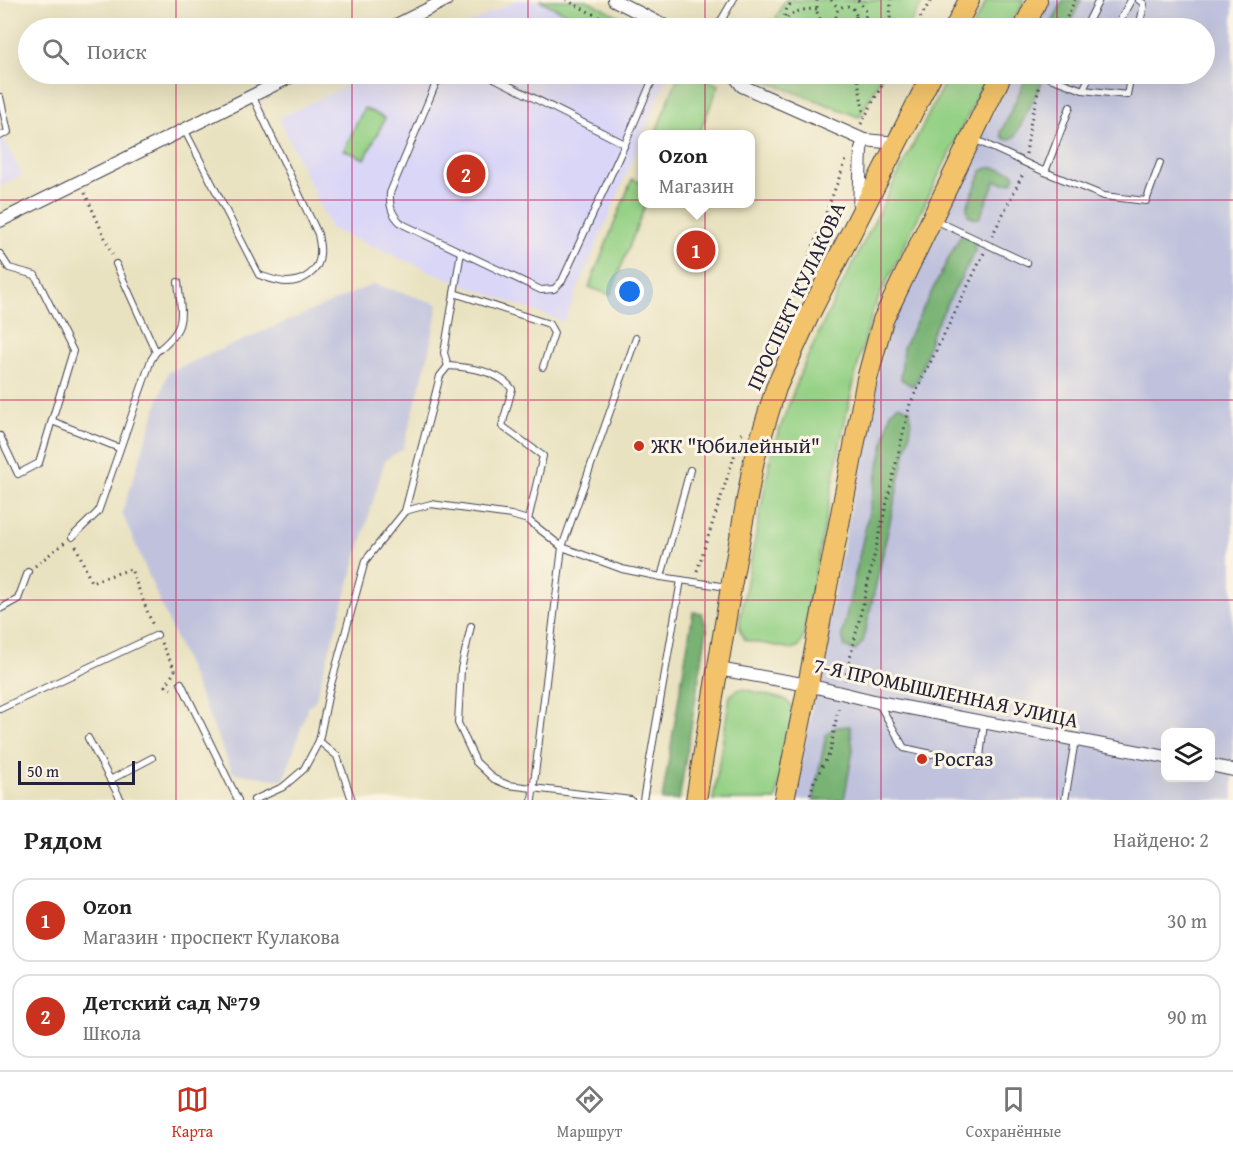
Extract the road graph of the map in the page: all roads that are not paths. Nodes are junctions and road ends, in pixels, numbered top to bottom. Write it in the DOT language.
graph roads {
  1 [pos="446,0"];
  2 [pos="614,0"];
  3 [pos="733,0"];
  4 [pos="969,0"];
  5 [pos="1037,0"];
  6 [pos="1099,0"];
  7 [pos="1131,0"];
  8 [pos="1139,0"];
  9 [pos="410,18"];
  10 [pos="649,18"];
  11 [pos="723,18"];
  12 [pos="960,18"];
  13 [pos="1029,18"];
  14 [pos="1090,18"];
  15 [pos="1121,18"];
  16 [pos="1141,18"];
  17 [pos="274,84"];
  18 [pos="436,84"];
  19 [pos="506,84"];
  20 [pos="651,84"];
  21 [pos="740,84"];
  22 [pos="927,84"];
  23 [pos="997,84"];
  24 [pos="1067,84"];
  25 [pos="1086,84"];
  26 [pos="1129,84"];
  27 [pos="1083,90"];
  28 [pos="252,94"];
  29 [pos="0,97"];
  30 [pos="1070,107"];
  31 [pos="184,129"];
  32 [pos="0,136"];
  33 [pos="971,138"];
  34 [pos="864,140"];
  35 [pos="897,143"];
  36 [pos="626,144"];
  37 [pos="1160,164"];
  38 [pos="1045,172"];
  39 [pos="858,219"];
  40 [pos="932,219"];
  41 [pos="0,221"];
  42 [pos="461,252"];
  43 [pos="0,254"];
  44 [pos="1027,263"];
  45 [pos="116,264"];
  46 [pos="178,282"];
  47 [pos="454,293"];
  48 [pos="636,339"];
  49 [pos="156,352"];
  50 [pos="448,366"];
  51 [pos="543,368"];
  52 [pos="52,421"];
  53 [pos="0,436"];
  54 [pos="119,448"];
  55 [pos="690,470"];
  56 [pos="405,511"];
  57 [pos="528,520"];
  58 [pos="72,537"];
  59 [pos="562,547"];
  60 [pos="28,572"];
  61 [pos="661,577"];
  62 [pos="681,580"];
  63 [pos="731,587"];
  64 [pos="0,609"];
  65 [pos="471,626"];
  66 [pos="157,635"];
  67 [pos="718,669"];
  68 [pos="181,683"];
  69 [pos="808,685"];
  70 [pos="878,702"];
  71 [pos="0,709"];
  72 [pos="984,722"];
  73 [pos="88,738"];
  74 [pos="1075,740"];
  75 [pos="319,741"];
  76 [pos="932,754"];
  77 [pos="1161,756"];
  78 [pos="152,758"];
  79 [pos="949,758"];
  80 [pos="1215,766"];
  81 [pos="1233,770"];
  82 [pos="110,780"];
  83 [pos="533,788"];
  84 [pos="121,800"];
  85 [pos="238,800"];
  86 [pos="254,800"];
  87 [pos="352,800"];
  88 [pos="532,800"];
  89 [pos="631,800"];
  90 [pos="643,800"];
  91 [pos="696,800"];
  92 [pos="784,800"];
  93 [pos="1065,800"];
  1 -- 9 [label="street"];
  2 -- 10 [label="street"];
  3 -- 11 [label="lane"];
  4 -- 12 [label="main road"];
  5 -- 13 [label="main road"];
  6 -- 14 [label="lane"];
  7 -- 15 [label="lane"];
  8 -- 16 [label="lane"];
  17 -- 28 [label="street"];
  18 -- 42 [label="lane"];
  19 -- 36 [label="lane"];
  20 -- 36 [label="lane"];
  21 -- 34 [label="street"];
  22 -- 35 [label="main road, ПРОСПЕКТ КУЛАКОВА"];
  23 -- 33 [label="main road"];
  24 -- 27 [label="lane"];
  25 -- 27 [label="lane"];
  26 -- 27 [label="lane"];
  28 -- 31 [label="street"];
  28 -- 31 [label="lane"];
  29 -- 32 [label="lane"];
  30 -- 38 [label="lane"];
  31 -- 41 [label="street"];
  33 -- 38 [label="lane"];
  33 -- 40 [label="main road"];
  34 -- 35 [label="street"];
  34 -- 39 [label="street"];
  35 -- 39 [label="main road, ПРОСПЕКТ КУЛАКОВА"];
  36 -- 42 [label="lane"];
  37 -- 38 [label="lane"];
  39 -- 63 [label="main road, ПРОСПЕКТ КУЛАКОВА"];
  40 -- 44 [label="lane"];
  40 -- 69 [label="main road"];
  42 -- 47 [label="lane"];
  43 -- 52 [label="lane"];
  45 -- 49 [label="lane"];
  46 -- 49 [label="lane"];
  47 -- 50 [label="lane"];
  47 -- 51 [label="lane"];
  48 -- 59 [label="lane"];
  49 -- 54 [label="lane"];
  50 -- 56 [label="lane"];
  50 -- 57 [label="lane"];
  52 -- 53 [label="lane"];
  52 -- 54 [label="lane"];
  54 -- 58 [label="lane"];
  55 -- 61 [label="lane"];
  56 -- 57 [label="lane"];
  56 -- 75 [label="lane"];
  57 -- 59 [label="lane"];
  59 -- 61 [label="lane"];
  59 -- 83 [label="lane"];
  60 -- 64 [label="lane"];
  61 -- 62 [label="lane"];
  62 -- 63 [label="lane"];
  62 -- 90 [label="lane"];
  63 -- 67 [label="main road, ПРОСПЕКТ КУЛАКОВА"];
  65 -- 83 [label="lane"];
  66 -- 71 [label="lane"];
  67 -- 69 [label="street, 7-Я ПРОМЫШЛЕННАЯ УЛИЦА"];
  67 -- 91 [label="main road, ПРОСПЕКТ КУЛАКОВА"];
  68 -- 85 [label="lane"];
  69 -- 70 [label="street, 7-Я ПРОМЫШЛЕННАЯ УЛИЦА"];
  69 -- 92 [label="main road"];
  70 -- 72 [label="street, 7-Я ПРОМЫШЛЕННАЯ УЛИЦА"];
  70 -- 76 [label="lane"];
  72 -- 74 [label="street, 7-Я ПРОМЫШЛЕННАЯ УЛИЦА"];
  72 -- 79 [label="lane"];
  73 -- 82 [label="lane"];
  74 -- 77 [label="street, 7-Я ПРОМЫШЛЕННАЯ УЛИЦА"];
  74 -- 93 [label="lane"];
  75 -- 86 [label="lane"];
  75 -- 87 [label="lane"];
  78 -- 82 [label="lane"];
  80 -- 81 [label="street"];
  82 -- 84 [label="lane"];
  83 -- 88 [label="lane"];
  83 -- 89 [label="lane"];
}
